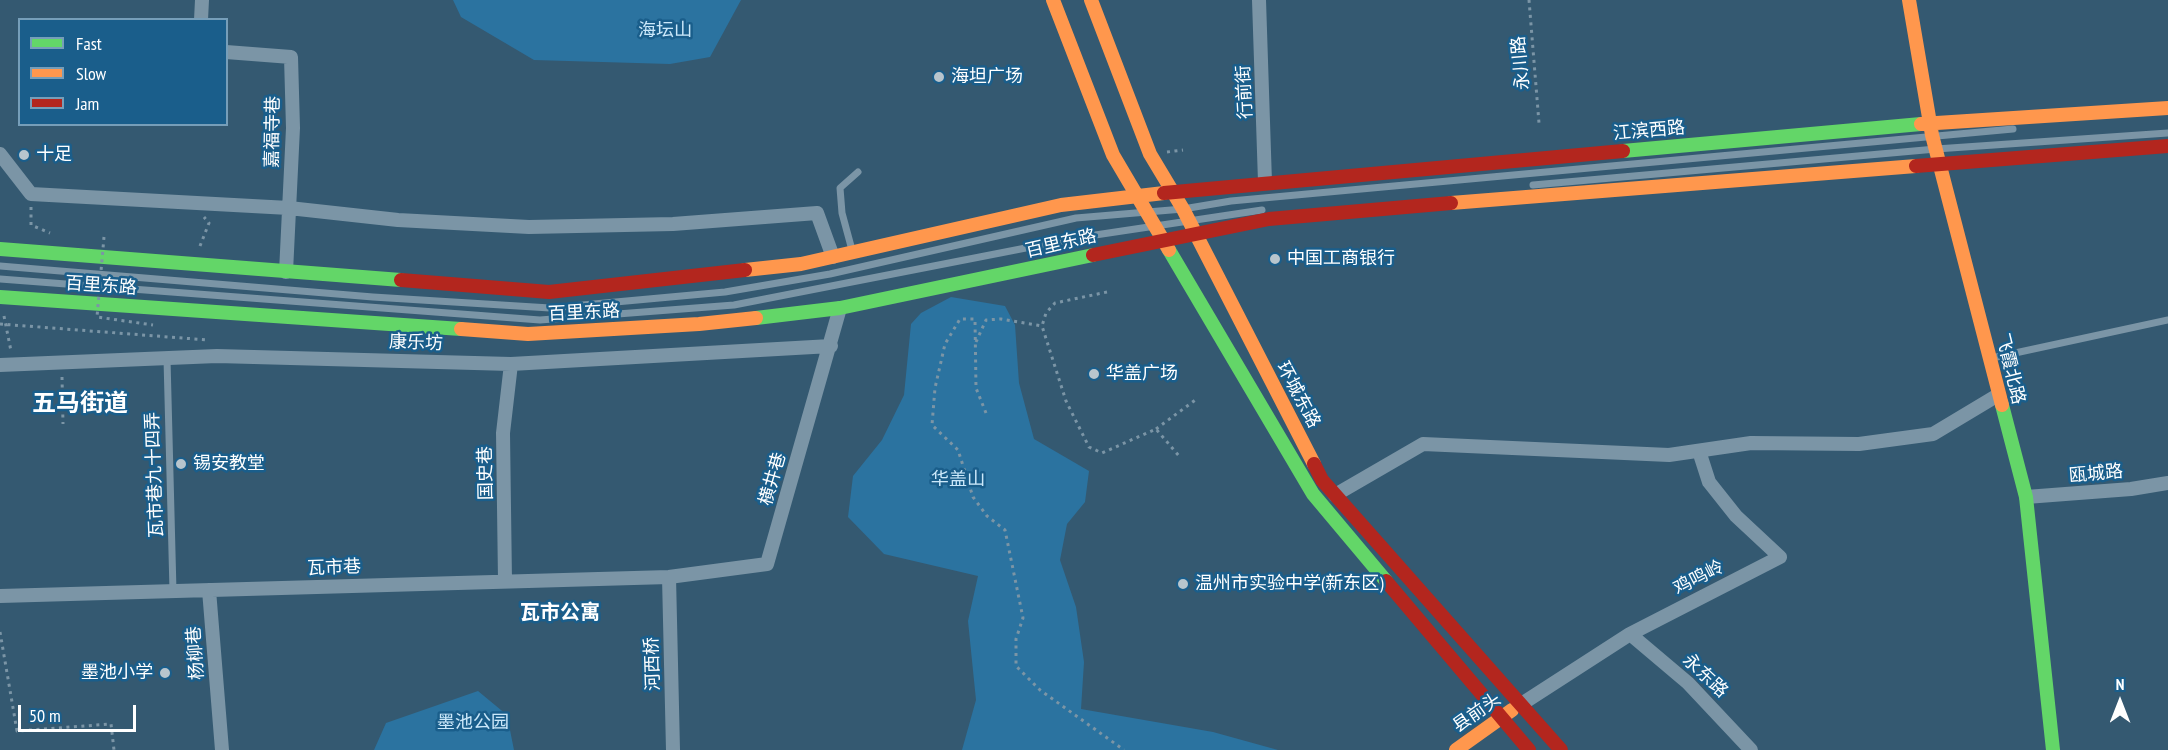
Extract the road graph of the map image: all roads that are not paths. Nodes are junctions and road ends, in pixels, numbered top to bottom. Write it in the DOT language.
graph roads {
  1 [pos="202,0"];
  2 [pos="1053,0"];
  3 [pos="1091,0"];
  4 [pos="1259,0"];
  5 [pos="1909,0"];
  6 [pos="201,18"];
  7 [pos="228,52"];
  8 [pos="2168,108"];
  9 [pos="2026,128"];
  10 [pos="1931,129"];
  11 [pos="2168,133"];
  12 [pos="2168,146"];
  13 [pos="0,154"];
  14 [pos="1937,156"];
  15 [pos="858,172"];
  16 [pos="1265,183"];
  17 [pos="1521,186"];
  18 [pos="1173,193"];
  19 [pos="1134,196"];
  20 [pos="290,208"];
  21 [pos="1271,209"];
  22 [pos="1145,213"];
  23 [pos="1185,215"];
  24 [pos="1154,226"];
  25 [pos="1194,234"];
  26 [pos="1162,240"];
  27 [pos="0,249"];
  28 [pos="852,253"];
  29 [pos="833,257"];
  30 [pos="0,266"];
  31 [pos="286,272"];
  32 [pos="0,279"];
  33 [pos="0,297"];
  34 [pos="840,308"];
  35 [pos="2168,320"];
  36 [pos="831,346"];
  37 [pos="167,358"];
  38 [pos="1989,358"];
  39 [pos="7,364"];
  40 [pos="511,364"];
  41 [pos="1998,395"];
  42 [pos="1698,451"];
  43 [pos="2168,483"];
  44 [pos="1335,495"];
  45 [pos="2026,498"];
  46 [pos="669,577"];
  47 [pos="505,581"];
  48 [pos="209,590"];
  49 [pos="173,591"];
  50 [pos="0,596"];
  51 [pos="1630,634"];
  52 [pos="1520,705"];
  53 [pos="1501,717"];
  54 [pos="222,750"];
  55 [pos="673,750"];
  56 [pos="1456,750"];
  57 [pos="1529,750"];
  58 [pos="1561,750"];
  59 [pos="1751,750"];
  60 [pos="2053,750"];
  1 -- 6 [label="street"];
  2 -- 19 [label="main road, 环城东路"];
  3 -- 18 [label="main road, 环城东路"];
  4 -- 16 [label="street, 行前街"];
  5 -- 10 [label="main road, 飞霞北路"];
  7 -- 20 [label="street, 嘉福寺巷"];
  8 -- 10 [label="main road, 江滨西路"];
  9 -- 10 [label="lane"];
  10 -- 14 [label="main road, 飞霞北路"];
  10 -- 16 [label="main road, 江滨西路"];
  10 -- 23 [label="lane"];
  11 -- 14 [label="lane"];
  12 -- 14 [label="main road"];
  13 -- 20 [label="street"];
  14 -- 17 [label="lane"];
  14 -- 25 [label="main road"];
  14 -- 38 [label="main road, 飞霞北路"];
  15 -- 28 [label="lane"];
  16 -- 18 [label="main road, 江滨西路"];
  18 -- 19 [label="main road, 江滨西路"];
  18 -- 23 [label="main road, 环城东路"];
  19 -- 22 [label="main road, 环城东路"];
  19 -- 28 [label="main road, 百里东路"];
  20 -- 29 [label="street"];
  20 -- 31 [label="street, 嘉福寺巷"];
  21 -- 23 [label="lane"];
  22 -- 23 [label="lane"];
  22 -- 24 [label="main road, 环城东路"];
  22 -- 30 [label="lane"];
  23 -- 24 [label="lane"];
  23 -- 25 [label="main road, 环城东路"];
  24 -- 26 [label="main road, 环城东路"];
  24 -- 32 [label="lane"];
  25 -- 26 [label="main road"];
  25 -- 44 [label="main road, 环城东路"];
  26 -- 34 [label="main road, 百里东路"];
  26 -- 53 [label="main road, 环城东路"];
  27 -- 31 [label="main road, 百里东路"];
  28 -- 29 [label="main road, 百里东路"];
  29 -- 31 [label="main road, 百里东路"];
  33 -- 34 [label="main road, 百里东路"];
  34 -- 36 [label="street, 横井巷"];
  35 -- 38 [label="lane"];
  36 -- 40 [label="street, 康乐坊"];
  36 -- 46 [label="street, 横井巷"];
  37 -- 39 [label="street, 康乐坊"];
  37 -- 40 [label="street, 康乐坊"];
  37 -- 49 [label="lane, 瓦市巷九十四弄"];
  38 -- 41 [label="main road, 飞霞北路"];
  40 -- 47 [label="street, 国史巷"];
  41 -- 42 [label="street"];
  41 -- 45 [label="main road, 飞霞北路"];
  42 -- 44 [label="street"];
  42 -- 51 [label="street, 鸡鸣岭"];
  43 -- 45 [label="street, 瓯城路"];
  44 -- 52 [label="main road, 环城东路"];
  45 -- 60 [label="main road, 飞霞北路"];
  46 -- 47 [label="street, 瓦市巷"];
  46 -- 55 [label="street, 河西桥"];
  47 -- 48 [label="street, 瓦市巷"];
  48 -- 49 [label="street, 瓦市巷"];
  48 -- 54 [label="street, 杨柳巷"];
  49 -- 50 [label="street, 瓦市巷"];
  51 -- 52 [label="street, 鸡鸣岭"];
  51 -- 59 [label="street, 永东路"];
  52 -- 53 [label="main road, 县前头"];
  52 -- 58 [label="main road, 环城东路"];
  53 -- 56 [label="main road, 县前头"];
  53 -- 57 [label="main road, 环城东路"];
}
